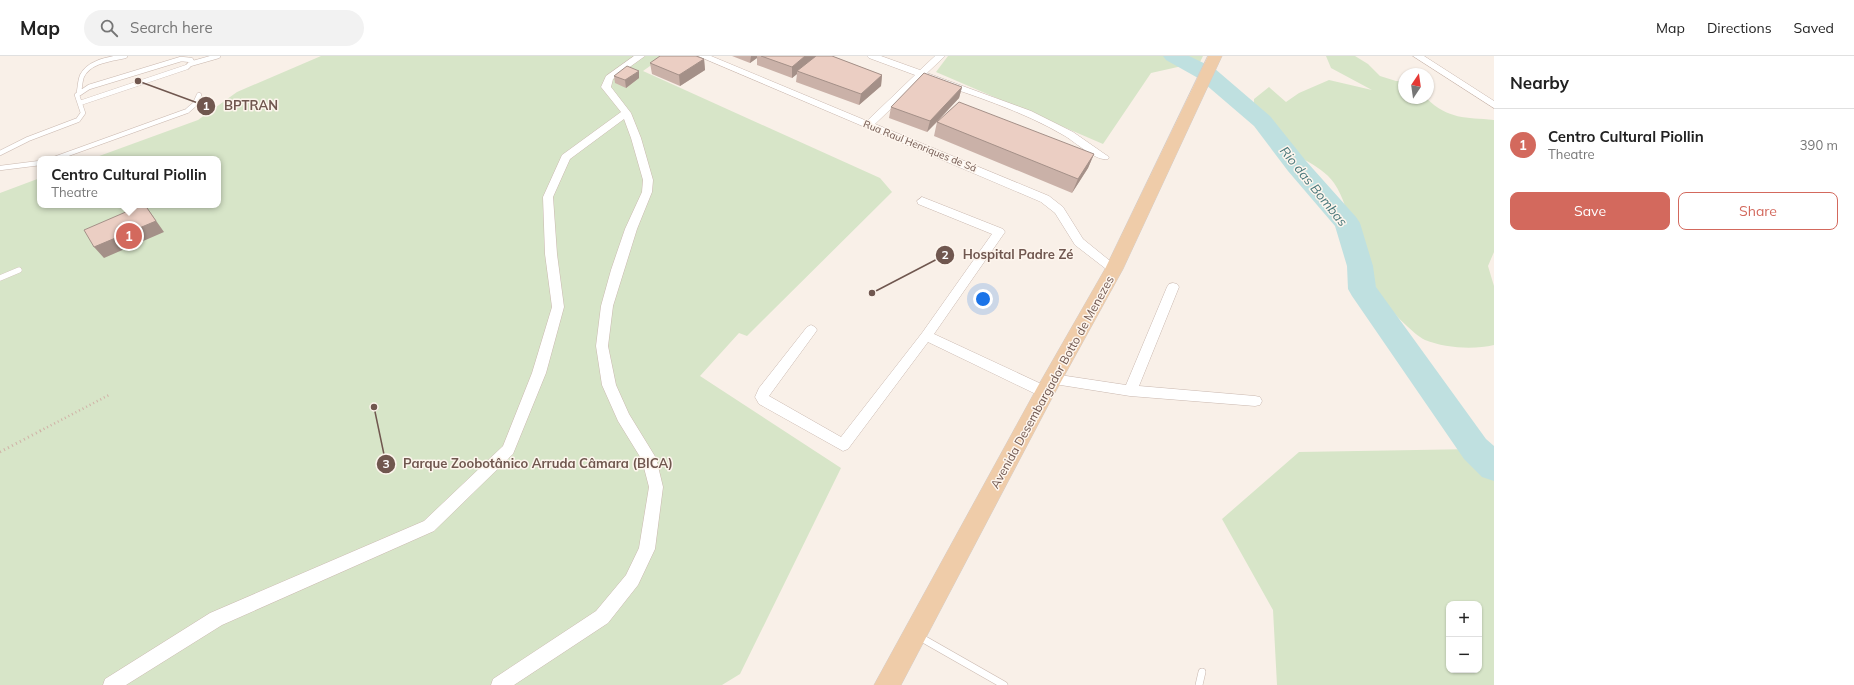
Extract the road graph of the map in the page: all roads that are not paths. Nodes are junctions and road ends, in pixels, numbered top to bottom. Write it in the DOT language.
graph roads {
  1 [pos="125,56"];
  2 [pos="218,56"];
  3 [pos="640,56"];
  4 [pos="703,56"];
  5 [pos="872,56"];
  6 [pos="940,56"];
  7 [pos="1418,56"];
  8 [pos="190,64"];
  9 [pos="1210,64"];
  10 [pos="922,74"];
  11 [pos="79,92"];
  12 [pos="199,95"];
  13 [pos="80,103"];
  14 [pos="1494,105"];
  15 [pos="626,113"];
  16 [pos="868,125"];
  17 [pos="0,153"];
  18 [pos="62,156"];
  19 [pos="1104,157"];
  20 [pos="37,163"];
  21 [pos="0,168"];
  22 [pos="922,201"];
  23 [pos="1114,269"];
  24 [pos="19,270"];
  25 [pos="0,278"];
  26 [pos="1173,287"];
  27 [pos="811,330"];
  28 [pos="926,336"];
  29 [pos="1049,386"];
  30 [pos="1130,391"];
  31 [pos="1255,401"];
  32 [pos="914,634"];
  33 [pos="1202,672"];
  34 [pos="111,685"];
  35 [pos="499,685"];
  36 [pos="887,685"];
  37 [pos="1004,685"];
  38 [pos="1199,685"];
  1 -- 11 [label="lane"];
  2 -- 8 [label="lane"];
  3 -- 15 [label="street"];
  4 -- 16 [label="street, Rua Raul Henriques de Sá"];
  5 -- 10 [label="street"];
  6 -- 10 [label="street"];
  7 -- 14 [label="street"];
  8 -- 11 [label="lane"];
  8 -- 13 [label="lane"];
  9 -- 23 [label="main road, Avenida Desembargador Botto de Menezes"];
  10 -- 16 [label="street"];
  10 -- 19 [label="street"];
  11 -- 13 [label="lane"];
  12 -- 18 [label="lane"];
  13 -- 17 [label="lane"];
  15 -- 34 [label="street"];
  15 -- 35 [label="street"];
  16 -- 23 [label="street, Rua Raul Henriques de Sá"];
  20 -- 21 [label="lane"];
  22 -- 28 [label="street"];
  23 -- 29 [label="main road, Avenida Desembargador Botto de Menezes"];
  24 -- 25 [label="lane"];
  26 -- 30 [label="street"];
  27 -- 28 [label="street"];
  28 -- 29 [label="street"];
  29 -- 30 [label="street"];
  29 -- 32 [label="main road, Avenida Desembargador Botto de Menezes"];
  30 -- 31 [label="street"];
  32 -- 36 [label="main road, Avenida Desembargador Botto de Menezes"];
  32 -- 37 [label="lane"];
  33 -- 38 [label="lane"];
}
